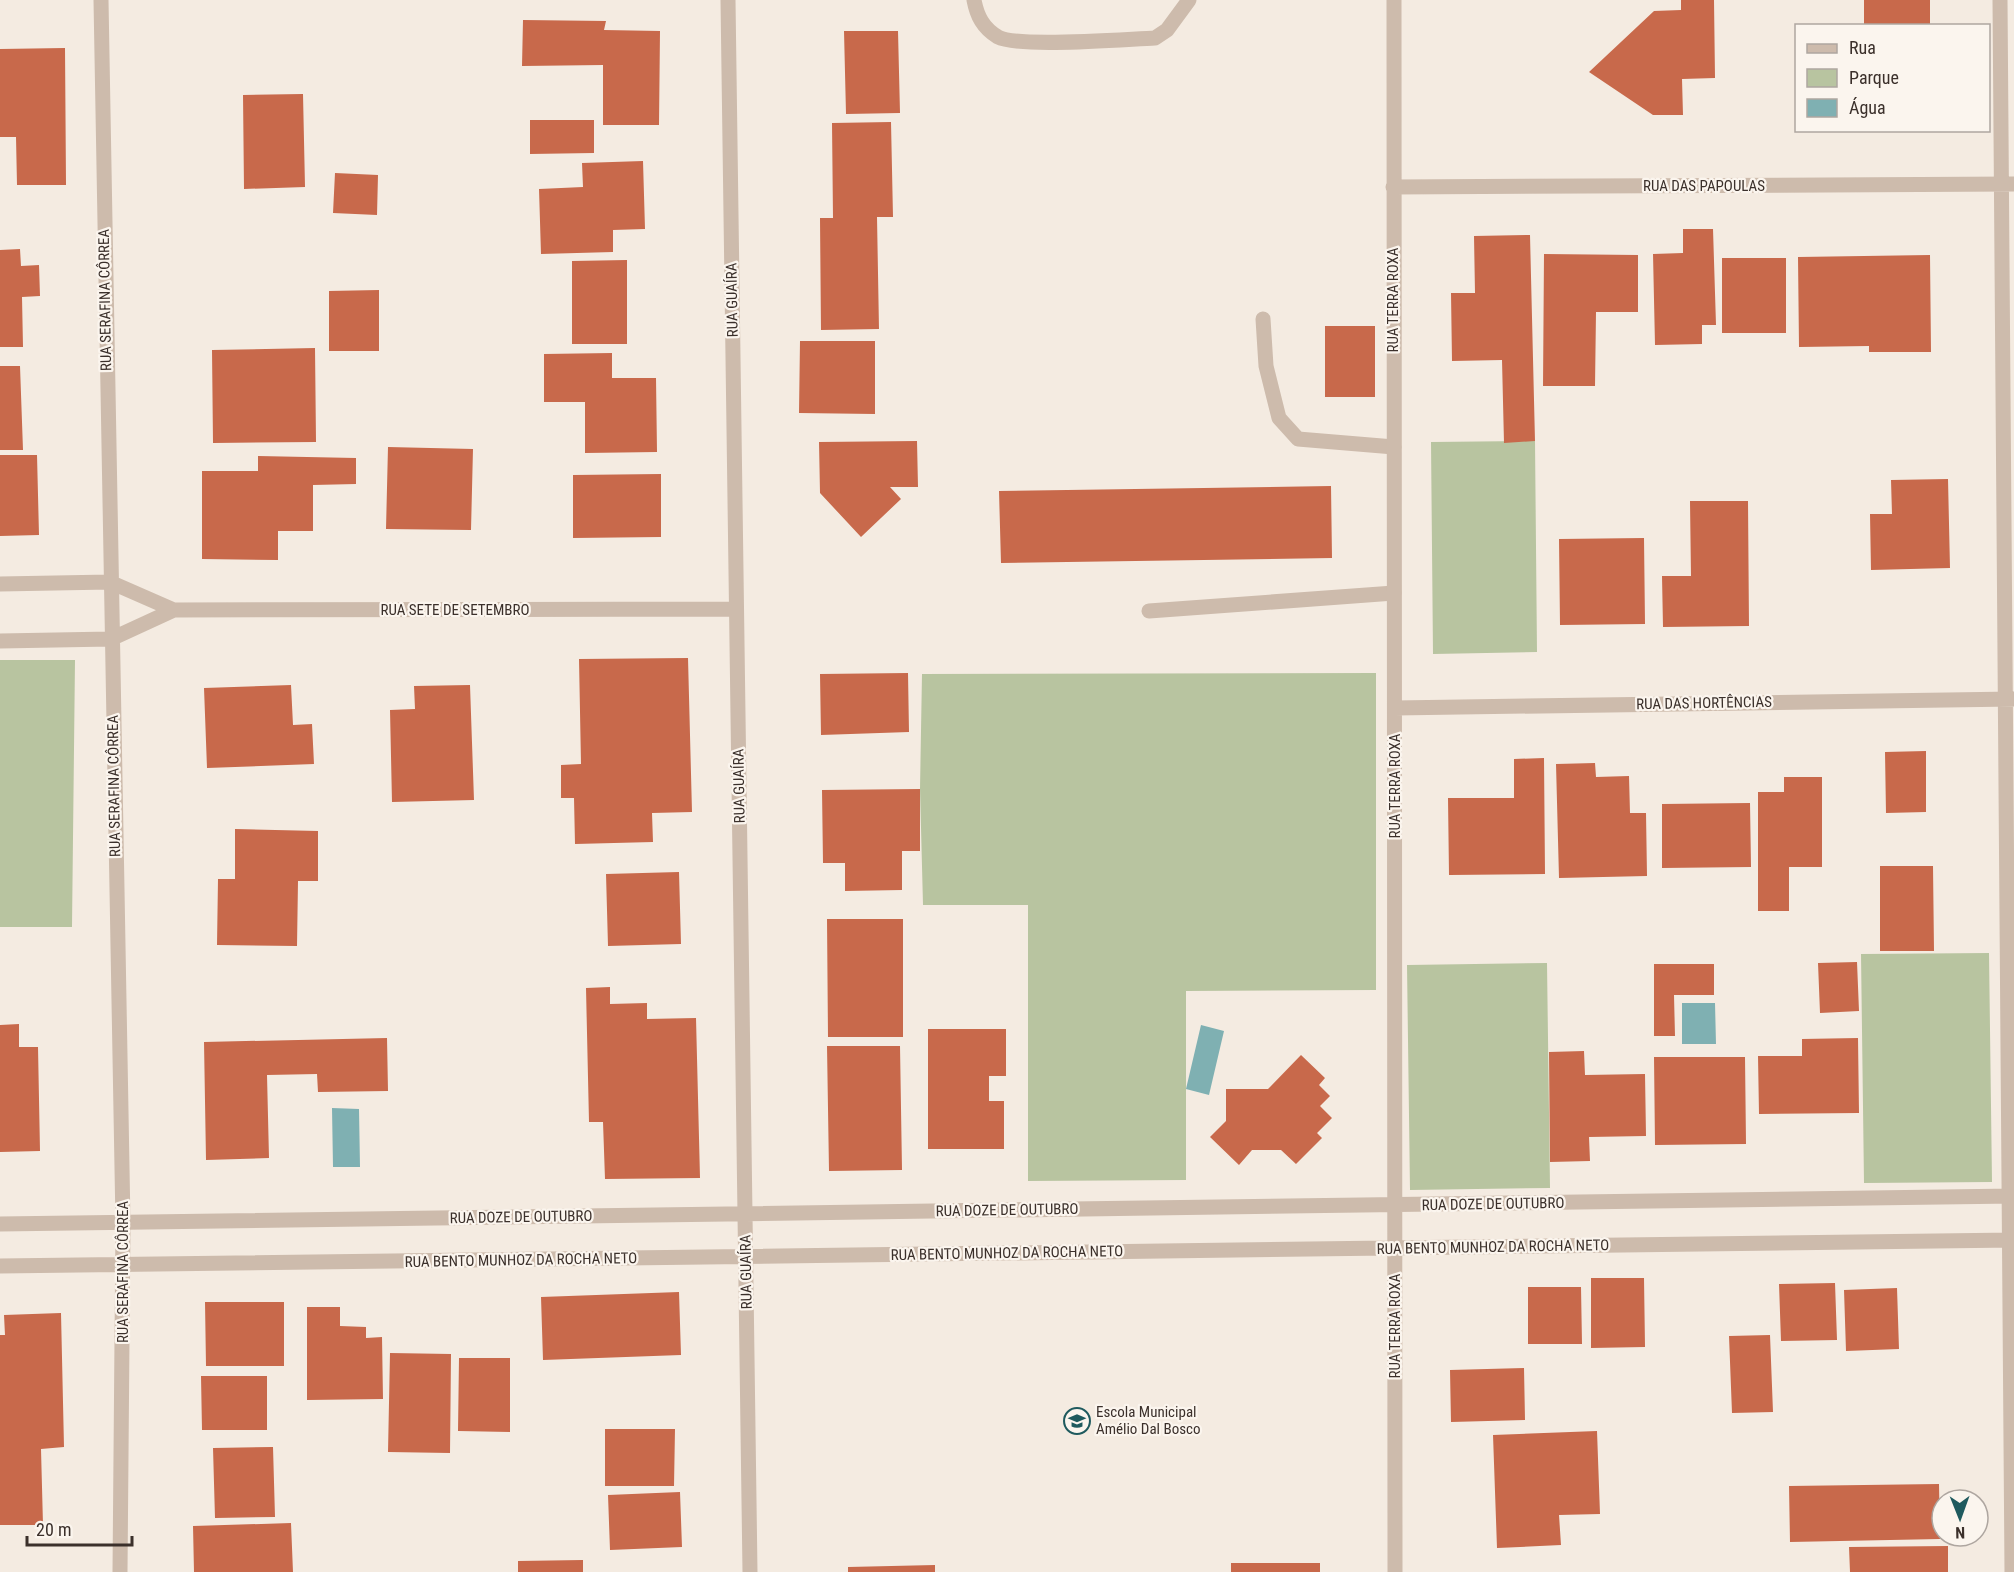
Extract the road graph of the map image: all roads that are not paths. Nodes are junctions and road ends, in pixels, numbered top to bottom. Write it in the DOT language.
graph roads {
  1 [pos="101,0"];
  2 [pos="728,0"];
  3 [pos="974,0"];
  4 [pos="1189,0"];
  5 [pos="1394,0"];
  6 [pos="2000,0"];
  7 [pos="2008,184"];
  8 [pos="1393,187"];
  9 [pos="1263,319"];
  10 [pos="1394,447"];
  11 [pos="110,582"];
  12 [pos="0,584"];
  13 [pos="1394,592"];
  14 [pos="736,609"];
  15 [pos="174,610"];
  16 [pos="1149,611"];
  17 [pos="111,639"];
  18 [pos="0,641"];
  19 [pos="2010,699"];
  20 [pos="1395,708"];
  21 [pos="2011,1196"];
  22 [pos="1395,1205"];
  23 [pos="745,1214"];
  24 [pos="123,1223"];
  25 [pos="0,1224"];
  26 [pos="2011,1240"];
  27 [pos="1395,1248"];
  28 [pos="746,1257"];
  29 [pos="124,1265"];
  30 [pos="0,1266"];
  31 [pos="120,1572"];
  32 [pos="750,1572"];
  33 [pos="1395,1572"];
  34 [pos="2012,1572"];
  1 -- 11 [label="street, RUA SERAFINA CÔRREA"];
  2 -- 14 [label="street, RUA GUAÍRA"];
  3 -- 4 [label="street"];
  5 -- 8 [label="street, RUA TERRA ROXA"];
  6 -- 7 [label="street"];
  7 -- 8 [label="street, RUA DAS PAPOULAS"];
  7 -- 19 [label="street"];
  8 -- 10 [label="street, RUA TERRA ROXA"];
  9 -- 10 [label="street"];
  10 -- 13 [label="street, RUA TERRA ROXA"];
  11 -- 12 [label="street, RUA SETE DE SETEMBRO"];
  11 -- 15 [label="street, RUA SETE DE SETEMBRO"];
  11 -- 17 [label="street, RUA SERAFINA CÔRREA"];
  13 -- 16 [label="street"];
  13 -- 20 [label="street, RUA TERRA ROXA"];
  14 -- 15 [label="street, RUA SETE DE SETEMBRO"];
  14 -- 23 [label="street, RUA GUAÍRA"];
  15 -- 17 [label="street, RUA SETE DE SETEMBRO"];
  17 -- 18 [label="street, RUA SETE DE SETEMBRO"];
  17 -- 24 [label="street, RUA SERAFINA CÔRREA"];
  19 -- 20 [label="street, RUA DAS HORTÊNCIAS"];
  19 -- 21 [label="street"];
  20 -- 22 [label="street, RUA TERRA ROXA"];
  21 -- 22 [label="street, RUA DOZE DE OUTUBRO"];
  21 -- 26 [label="street"];
  22 -- 23 [label="street, RUA DOZE DE OUTUBRO"];
  22 -- 27 [label="street, RUA TERRA ROXA"];
  23 -- 24 [label="street, RUA DOZE DE OUTUBRO"];
  23 -- 28 [label="street, RUA GUAÍRA"];
  24 -- 25 [label="street, RUA DOZE DE OUTUBRO"];
  24 -- 29 [label="street, RUA SERAFINA CÔRREA"];
  26 -- 27 [label="street, RUA BENTO MUNHOZ DA ROCHA NETO"];
  26 -- 34 [label="street"];
  27 -- 28 [label="street, RUA BENTO MUNHOZ DA ROCHA NETO"];
  27 -- 33 [label="street, RUA TERRA ROXA"];
  28 -- 29 [label="street, RUA BENTO MUNHOZ DA ROCHA NETO"];
  28 -- 32 [label="street, RUA GUAÍRA"];
  29 -- 30 [label="street, RUA BENTO MUNHOZ DA ROCHA NETO"];
  29 -- 31 [label="street, RUA SERAFINA CÔRREA"];
}
